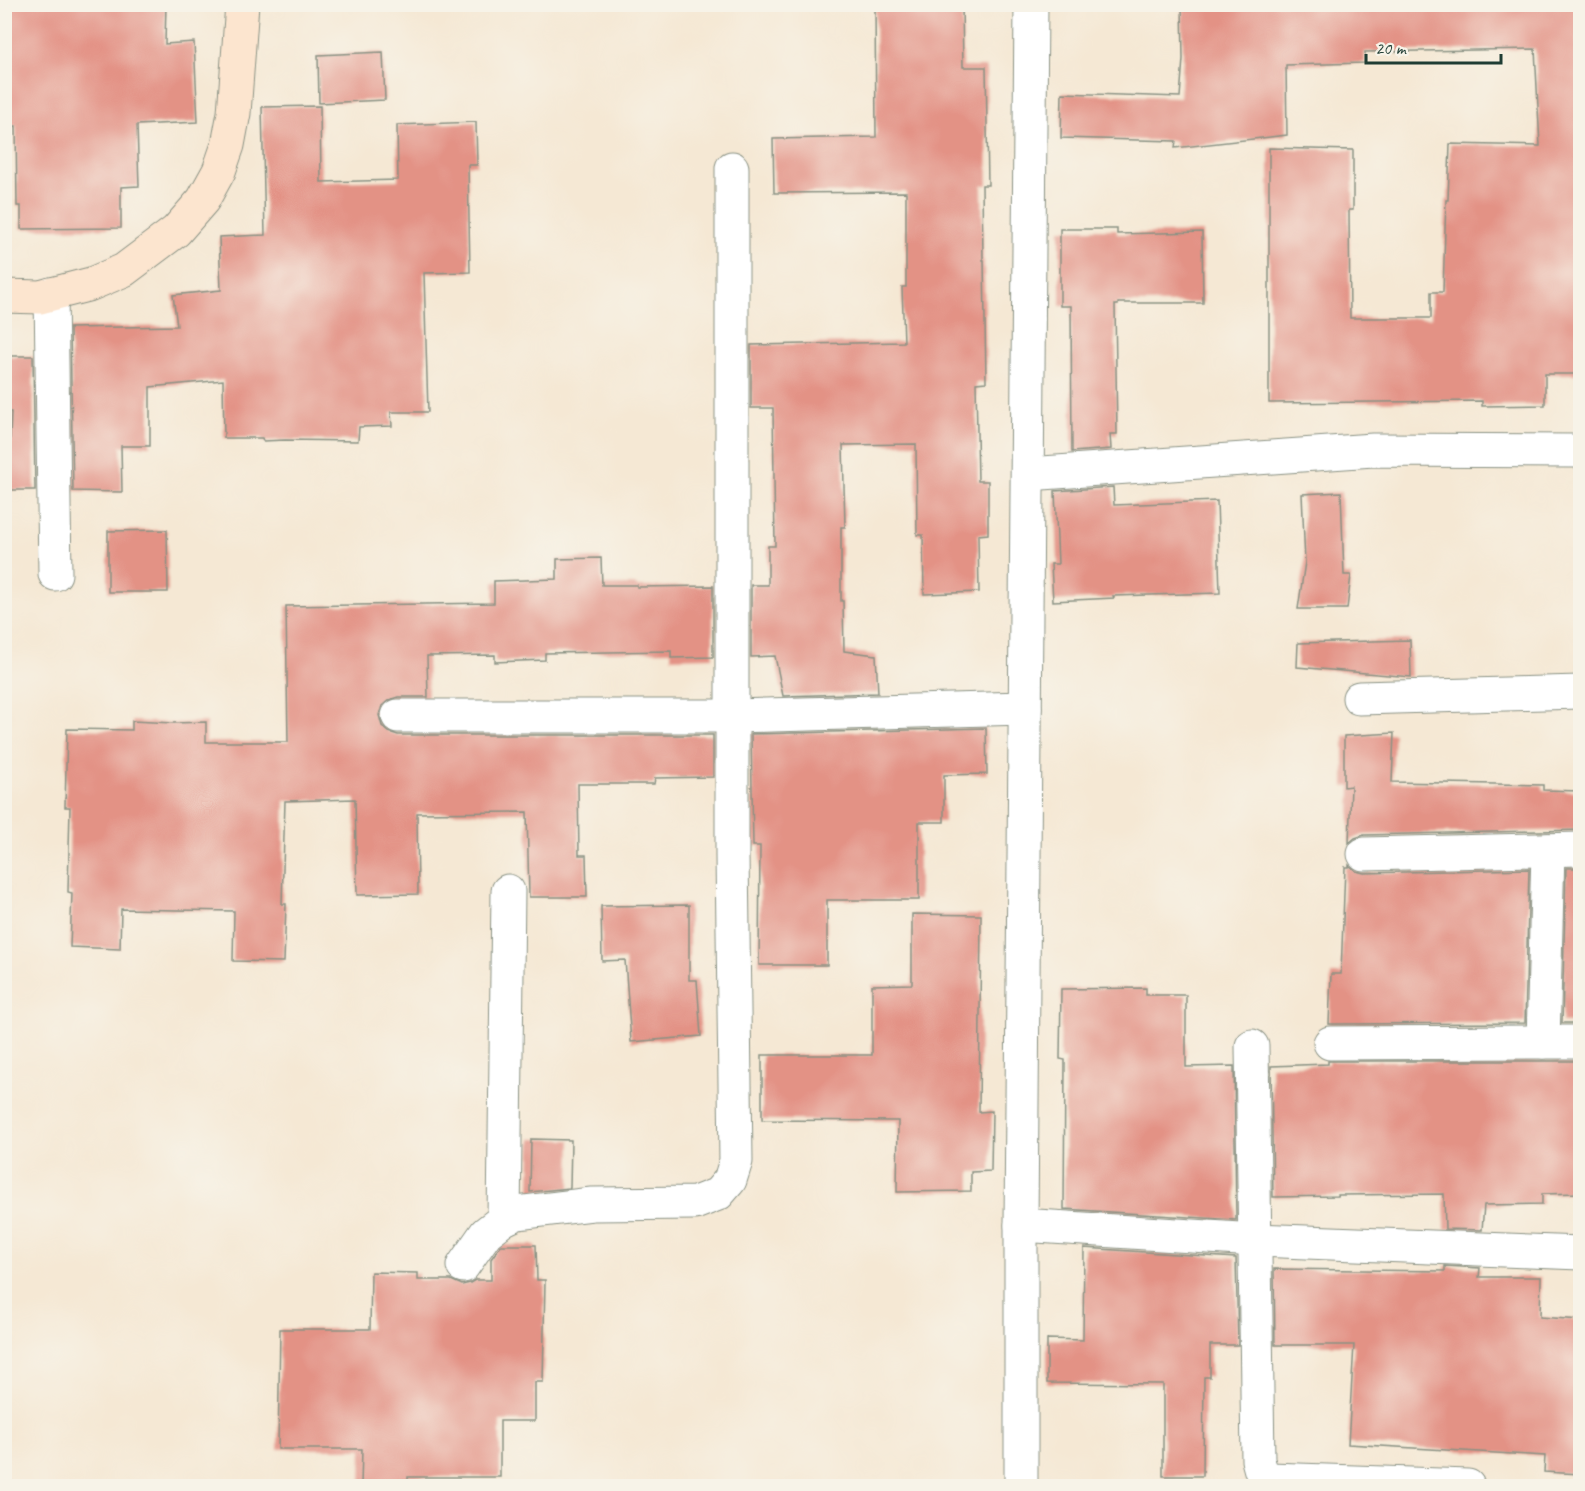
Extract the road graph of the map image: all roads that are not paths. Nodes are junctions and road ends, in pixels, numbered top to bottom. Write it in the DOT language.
graph roads {
  1 [pos="242,4"];
  2 [pos="1031,4"];
  3 [pos="732,168"];
  4 [pos="51,294"];
  5 [pos="4,296"];
  6 [pos="1581,451"];
  7 [pos="1028,474"];
  8 [pos="55,574"];
  9 [pos="1581,692"];
  10 [pos="1359,698"];
  11 [pos="1025,708"];
  12 [pos="398,716"];
  13 [pos="732,716"];
  14 [pos="1581,849"];
  15 [pos="1548,850"];
  16 [pos="1364,854"];
  17 [pos="508,891"];
  18 [pos="1543,1042"];
  19 [pos="1581,1042"];
  20 [pos="1330,1043"];
  21 [pos="1252,1046"];
  22 [pos="504,1219"];
  23 [pos="1021,1225"];
  24 [pos="1255,1240"];
  25 [pos="1581,1253"];
  26 [pos="463,1266"];
  27 [pos="1021,1485"];
  28 [pos="1468,1486"];
  1 -- 4 [label="street"];
  2 -- 7 [label="street"];
  3 -- 13 [label="street"];
  4 -- 5 [label="street"];
  4 -- 8 [label="street"];
  6 -- 7 [label="street"];
  7 -- 11 [label="street"];
  9 -- 10 [label="street"];
  11 -- 13 [label="street"];
  11 -- 23 [label="street"];
  12 -- 13 [label="street"];
  13 -- 22 [label="street"];
  14 -- 15 [label="street"];
  15 -- 16 [label="street"];
  15 -- 18 [label="street"];
  17 -- 22 [label="street"];
  18 -- 19 [label="street"];
  18 -- 20 [label="street"];
  21 -- 24 [label="street"];
  22 -- 26 [label="street"];
  23 -- 24 [label="street"];
  23 -- 27 [label="street"];
  24 -- 25 [label="street"];
  24 -- 28 [label="street"];
}
